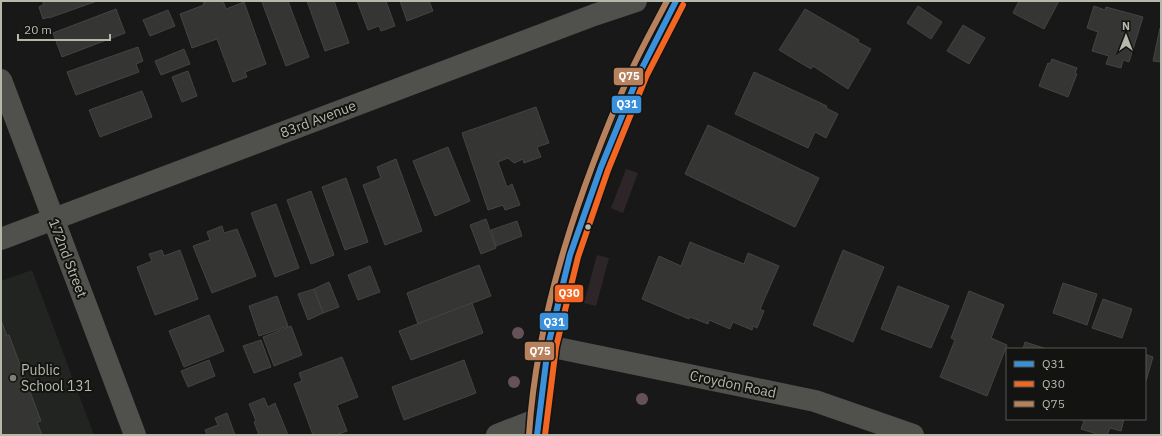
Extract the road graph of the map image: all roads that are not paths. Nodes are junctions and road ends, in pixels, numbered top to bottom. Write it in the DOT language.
graph roads {
  1 [pos="636,1"];
  2 [pos="676,1"];
  3 [pos="1,80"];
  4 [pos="54,220"];
  5 [pos="1,239"];
  6 [pos="548,346"];
  7 [pos="537,427"];
  8 [pos="135,435"];
  9 [pos="498,435"];
  10 [pos="913,435"];
  1 -- 4 [label="street, 83rd Avenue"];
  2 -- 6 [label="street"];
  3 -- 4 [label="street, 172nd Street"];
  4 -- 5 [label="street, 83rd Avenue"];
  4 -- 8 [label="street, 172nd Street"];
  6 -- 7 [label="street"];
  6 -- 10 [label="street, Croydon Road"];
  7 -- 9 [label="street"];
}
